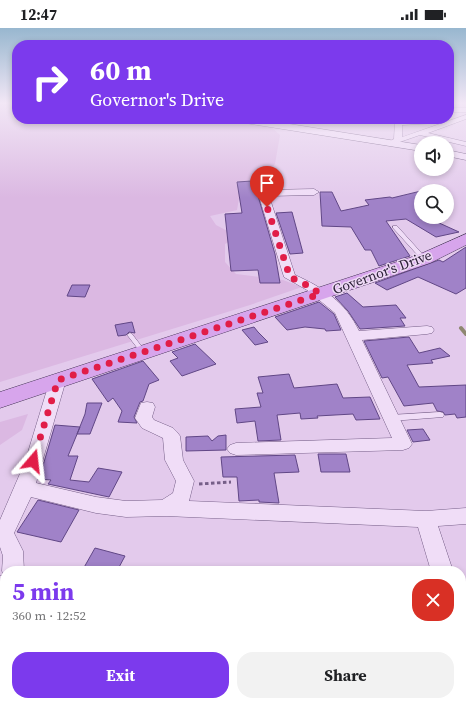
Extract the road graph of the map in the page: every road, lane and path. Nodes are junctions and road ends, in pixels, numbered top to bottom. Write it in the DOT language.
graph roads {
  1 [pos="349,135"];
  2 [pos="395,135"];
  3 [pos="415,135"];
  4 [pos="428,135"];
  5 [pos="442,135"];
  6 [pos="394,141"];
  7 [pos="465,142"];
  8 [pos="414,146"];
  9 [pos="454,148"];
  10 [pos="454,154"];
  11 [pos="466,157"];
  12 [pos="314,192"];
  13 [pos="395,228"];
  14 [pos="466,239"];
  15 [pos="424,259"];
  16 [pos="320,294"];
  17 [pos="427,330"];
  18 [pos="130,335"];
  19 [pos="354,336"];
  20 [pos="144,353"];
  21 [pos="58,380"];
  22 [pos="0,400"];
  23 [pos="147,407"];
  24 [pos="440,415"];
  25 [pos="391,418"];
  26 [pos="236,449"];
  27 [pos="231,482"];
  28 [pos="25,488"];
  29 [pos="184,489"];
  30 [pos="166,508"];
  31 [pos="466,516"];
  32 [pos="426,519"];
  33 [pos="1,536"];
  34 [pos="14,566"];
  35 [pos="440,566"];
  1 -- 6 [label="main road"];
  2 -- 6 [label="street"];
  3 -- 6 [label="street"];
  4 -- 7 [label="street"];
  5 -- 7 [label="street"];
  6 -- 8 [label="main road"];
  7 -- 9 [label="street"];
  10 -- 11 [label="main road"];
  12 -- 16 [label="street"];
  13 -- 15 [label="lane"];
  14 -- 15 [label="main road, Governor's Drive"];
  15 -- 16 [label="main road, Governor's Drive"];
  16 -- 19 [label="street"];
  16 -- 20 [label="main road, Governor's Drive"];
  17 -- 19 [label="street"];
  18 -- 20 [label="lane"];
  19 -- 25 [label="street"];
  20 -- 21 [label="main road, Governor's Drive"];
  21 -- 22 [label="main road, Governor's Drive"];
  21 -- 28 [label="street"];
  23 -- 29 [label="street"];
  24 -- 25 [label="lane"];
  25 -- 26 [label="street"];
  27 -- 29 [label="path"];
  28 -- 30 [label="street"];
  28 -- 33 [label="street"];
  29 -- 30 [label="street"];
  30 -- 32 [label="street"];
  31 -- 32 [label="street"];
  32 -- 35 [label="street"];
  33 -- 34 [label="street"];
}
